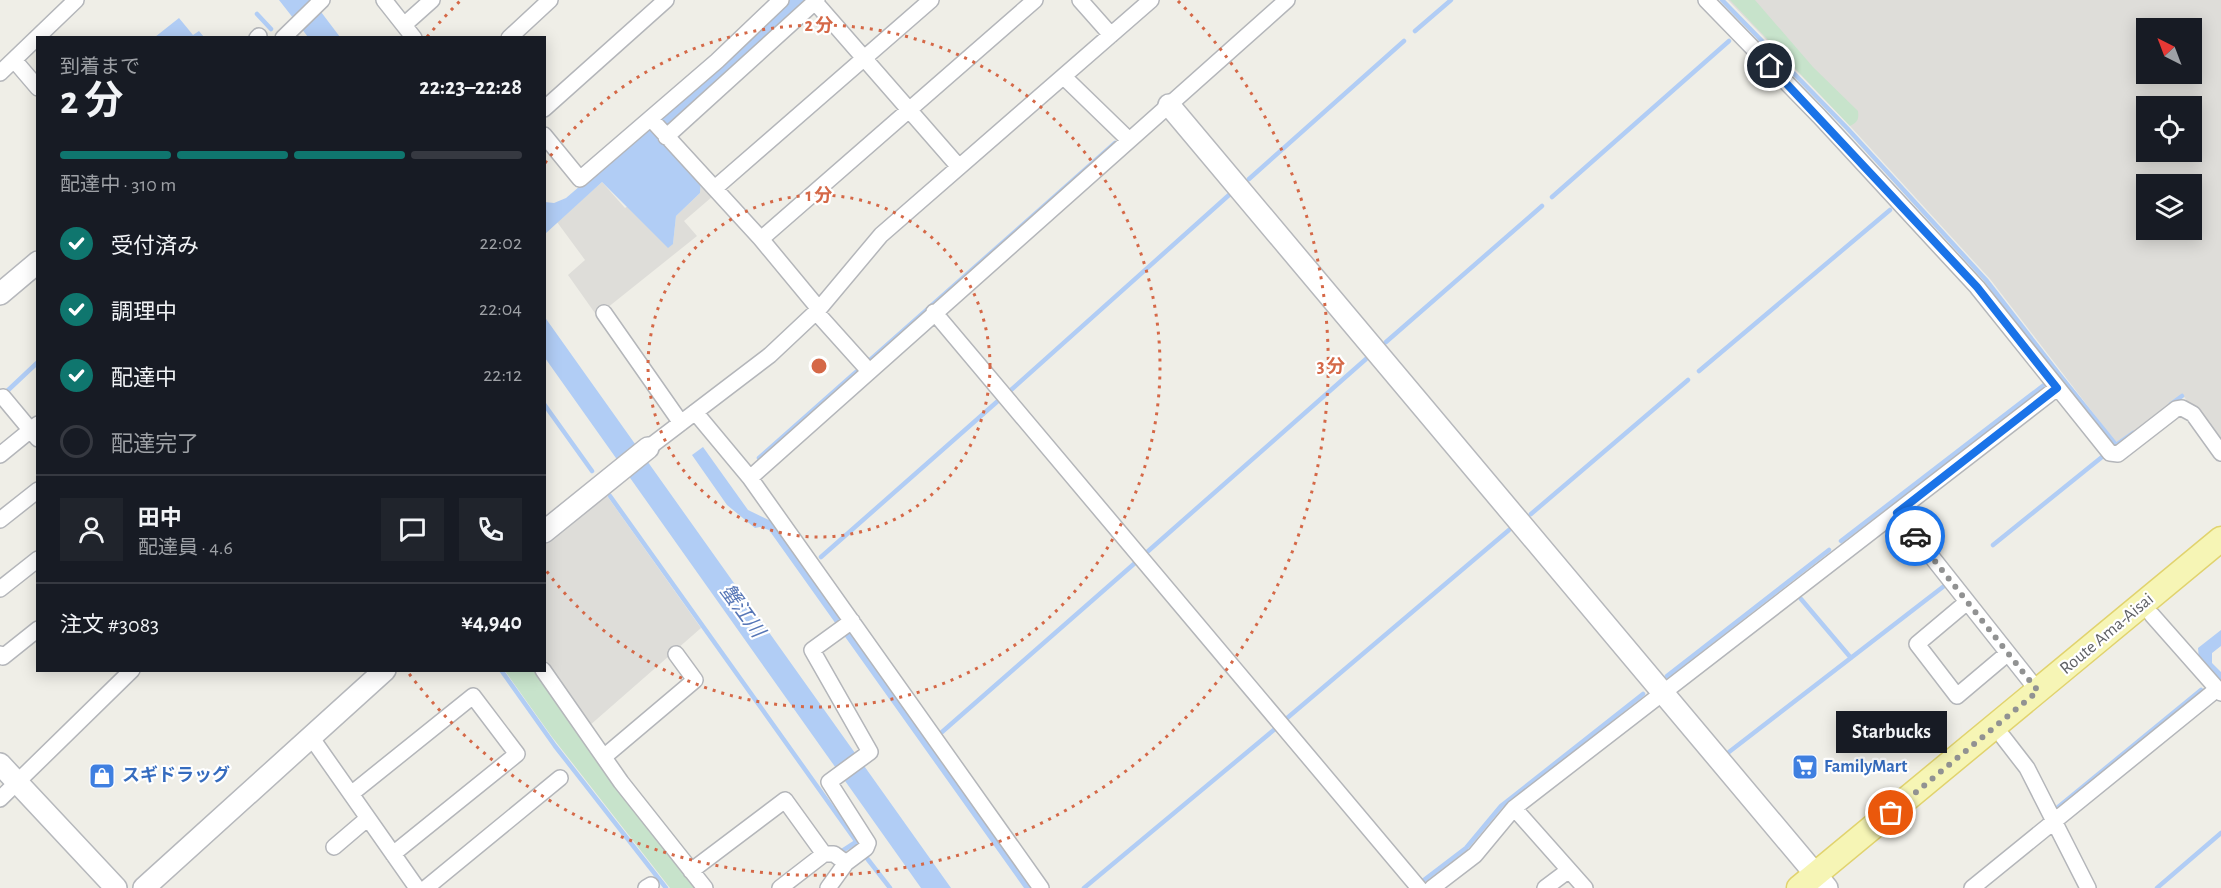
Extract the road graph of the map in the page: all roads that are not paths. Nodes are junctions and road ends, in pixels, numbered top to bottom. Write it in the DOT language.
graph roads {
  1 [pos="76,0"];
  2 [pos="322,0"];
  3 [pos="384,0"];
  4 [pos="432,0"];
  5 [pos="550,0"];
  6 [pos="666,0"];
  7 [pos="781,0"];
  8 [pos="931,0"];
  9 [pos="1035,0"];
  10 [pos="1080,0"];
  11 [pos="1151,0"];
  12 [pos="1287,0"];
  13 [pos="1706,0"];
  14 [pos="816,1"];
  15 [pos="404,25"];
  16 [pos="288,35"];
  17 [pos="1111,35"];
  18 [pos="39,36"];
  19 [pos="412,36"];
  20 [pos="511,36"];
  21 [pos="36,39"];
  22 [pos="864,58"];
  23 [pos="14,60"];
  24 [pos="0,73"];
  25 [pos="1064,77"];
  26 [pos="36,86"];
  27 [pos="1169,105"];
  28 [pos="546,107"];
  29 [pos="909,110"];
  30 [pos="652,120"];
  31 [pos="665,136"];
  32 [pos="546,137"];
  33 [pos="1129,140"];
  34 [pos="959,167"];
  35 [pos="715,188"];
  36 [pos="761,239"];
  37 [pos="36,264"];
  38 [pos="0,294"];
  39 [pos="818,310"];
  40 [pos="934,312"];
  41 [pos="604,314"];
  42 [pos="869,371"];
  43 [pos="2057,388"];
  44 [pos="3,397"];
  45 [pos="695,412"];
  46 [pos="681,423"];
  47 [pos="35,431"];
  48 [pos="648,448"];
  49 [pos="2221,453"];
  50 [pos="0,455"];
  51 [pos="750,478"];
  52 [pos="36,492"];
  53 [pos="1897,513"];
  54 [pos="0,520"];
  55 [pos="546,530"];
  56 [pos="2221,539"];
  57 [pos="2221,559"];
  58 [pos="36,561"];
  59 [pos="0,589"];
  60 [pos="1967,602"];
  61 [pos="2152,615"];
  62 [pos="846,625"];
  63 [pos="36,631"];
  64 [pos="36,642"];
  65 [pos="2008,653"];
  66 [pos="0,654"];
  67 [pos="676,654"];
  68 [pos="0,671"];
  69 [pos="130,672"];
  70 [pos="383,672"];
  71 [pos="544,672"];
  72 [pos="2038,691"];
  73 [pos="2219,691"];
  74 [pos="1662,694"];
  75 [pos="311,737"];
  76 [pos="2003,737"];
  77 [pos="605,756"];
  78 [pos="0,764"];
  79 [pos="560,778"];
  80 [pos="17,784"];
  81 [pos="351,794"];
  82 [pos="0,799"];
  83 [pos="1514,808"];
  84 [pos="368,818"];
  85 [pos="2052,821"];
  86 [pos="334,847"];
  87 [pos="393,854"];
  88 [pos="824,854"];
  89 [pos="846,863"];
  90 [pos="1569,870"];
  91 [pos="691,871"];
  92 [pos="1818,885"];
  93 [pos="116,888"];
  94 [pos="144,888"];
  95 [pos="417,888"];
  96 [pos="426,888"];
  97 [pos="705,888"];
  98 [pos="780,888"];
  99 [pos="828,888"];
  100 [pos="1041,888"];
  101 [pos="1419,888"];
  102 [pos="1432,888"];
  103 [pos="1545,888"];
  104 [pos="1585,888"];
  105 [pos="1972,888"];
  106 [pos="2088,888"];
  1 -- 18 [label="street"];
  2 -- 16 [label="street"];
  3 -- 15 [label="street"];
  4 -- 15 [label="street"];
  5 -- 20 [label="street"];
  6 -- 28 [label="street"];
  7 -- 30 [label="street"];
  8 -- 22 [label="street"];
  9 -- 29 [label="street"];
  10 -- 17 [label="street"];
  11 -- 17 [label="street"];
  12 -- 27 [label="street"];
  13 -- 43 [label="street"];
  14 -- 22 [label="street"];
  14 -- 31 [label="street"];
  15 -- 19 [label="street"];
  17 -- 25 [label="street"];
  21 -- 23 [label="street"];
  22 -- 29 [label="street"];
  22 -- 35 [label="street"];
  23 -- 24 [label="street"];
  23 -- 26 [label="street"];
  25 -- 33 [label="street"];
  25 -- 34 [label="street"];
  27 -- 33 [label="street"];
  27 -- 74 [label="street"];
  29 -- 34 [label="street"];
  29 -- 36 [label="street"];
  30 -- 31 [label="street"];
  30 -- 32 [label="street"];
  31 -- 35 [label="street"];
  33 -- 40 [label="street"];
  34 -- 39 [label="street"];
  35 -- 36 [label="street"];
  36 -- 39 [label="street"];
  37 -- 38 [label="street"];
  39 -- 42 [label="street"];
  39 -- 45 [label="street"];
  40 -- 42 [label="street"];
  40 -- 101 [label="street"];
  41 -- 46 [label="street"];
  42 -- 51 [label="street"];
  43 -- 49 [label="street"];
  43 -- 53 [label="street"];
  44 -- 47 [label="street"];
  45 -- 46 [label="street"];
  45 -- 51 [label="street"];
  46 -- 48 [label="street"];
  47 -- 50 [label="street"];
  48 -- 55 [label="street"];
  51 -- 62 [label="street"];
  52 -- 54 [label="street"];
  53 -- 60 [label="street"];
  53 -- 74 [label="street"];
  56 -- 72 [label="main road, Route Ama-Aisai"];
  57 -- 61 [label="main road, Route Ama-Aisai"];
  58 -- 59 [label="street"];
  60 -- 65 [label="street"];
  60 -- 65 [label="street"];
  61 -- 73 [label="street"];
  61 -- 76 [label="main road, Route Ama-Aisai"];
  62 -- 89 [label="street"];
  62 -- 100 [label="street"];
  63 -- 66 [label="street"];
  64 -- 68 [label="street"];
  65 -- 72 [label="street"];
  67 -- 77 [label="street"];
  69 -- 80 [label="street"];
  70 -- 75 [label="street"];
  71 -- 77 [label="street"];
  72 -- 92 [label="main road, Route Ama-Aisai"];
  73 -- 85 [label="street"];
  74 -- 83 [label="street"];
  74 -- 92 [label="street"];
  75 -- 81 [label="street"];
  75 -- 94 [label="street"];
  76 -- 85 [label="street"];
  76 -- 92 [label="main road, Route Ama-Aisai"];
  77 -- 91 [label="street"];
  78 -- 80 [label="street"];
  79 -- 96 [label="street"];
  80 -- 82 [label="street"];
  80 -- 93 [label="street"];
  81 -- 84 [label="street"];
  81 -- 87 [label="street"];
  83 -- 90 [label="street"];
  83 -- 102 [label="street"];
  84 -- 86 [label="street"];
  84 -- 87 [label="street"];
  85 -- 105 [label="street"];
  85 -- 106 [label="street"];
  87 -- 95 [label="street"];
  88 -- 89 [label="street"];
  88 -- 91 [label="street"];
  88 -- 98 [label="street"];
  89 -- 99 [label="street"];
  90 -- 103 [label="street"];
  90 -- 104 [label="street"];
  91 -- 97 [label="street"];
}
